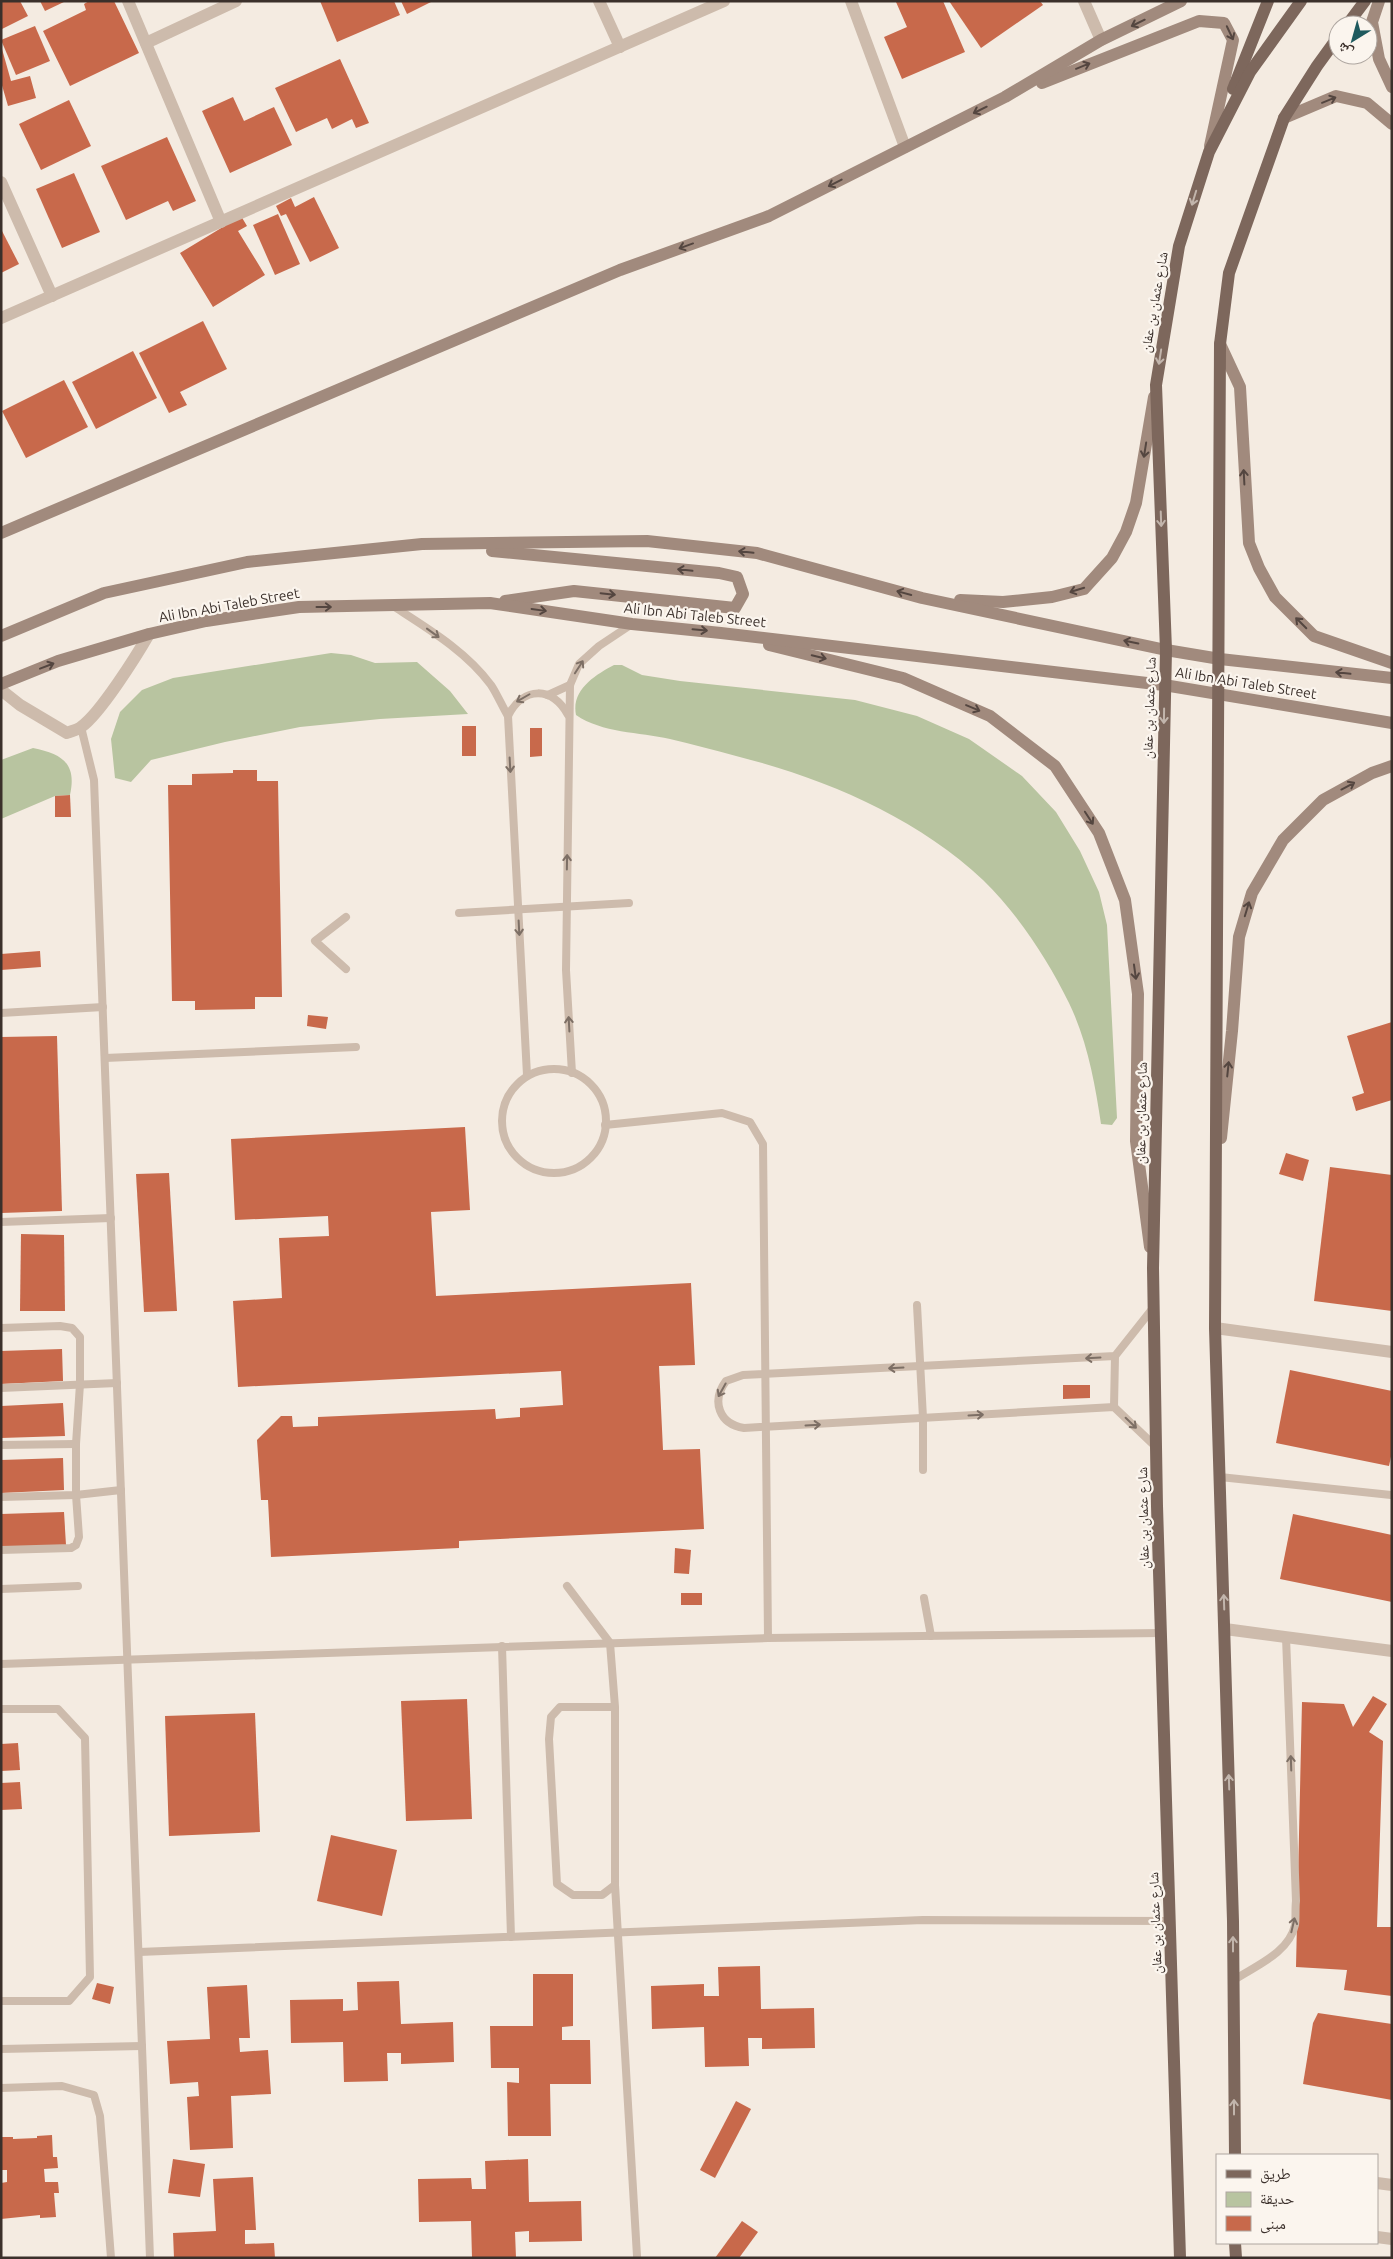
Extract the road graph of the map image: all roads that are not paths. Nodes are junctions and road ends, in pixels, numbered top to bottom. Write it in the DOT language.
graph roads {
  1 [pos="128,1"];
  2 [pos="236,1"];
  3 [pos="599,1"];
  4 [pos="724,1"];
  5 [pos="851,1"];
  6 [pos="1084,1"];
  7 [pos="1181,1"];
  8 [pos="1268,1"];
  9 [pos="1301,1"];
  10 [pos="1365,1"];
  11 [pos="1379,1"];
  12 [pos="1354,15"];
  13 [pos="1101,40"];
  14 [pos="146,43"];
  15 [pos="620,47"];
  16 [pos="1328,51"];
  17 [pos="1392,86"];
  18 [pos="1005,97"];
  19 [pos="1284,118"];
  20 [pos="1392,124"];
  21 [pos="905,147"];
  22 [pos="1209,152"];
  23 [pos="1,182"];
  24 [pos="221,222"];
  25 [pos="52,296"];
  26 [pos="1,318"];
  27 [pos="1220,344"];
  28 [pos="1156,385"];
  29 [pos="1,533"];
  30 [pos="422,544"];
  31 [pos="922,598"];
  32 [pos="490,603"];
  33 [pos="393,606"];
  34 [pos="632,624"];
  35 [pos="721,632"];
  36 [pos="149,634"];
  37 [pos="1,636"];
  38 [pos="1166,650"];
  39 [pos="1220,659"];
  40 [pos="1392,663"];
  41 [pos="1392,678"];
  42 [pos="1,684"];
  43 [pos="570,685"];
  44 [pos="1164,685"];
  45 [pos="1,690"];
  46 [pos="1219,693"];
  47 [pos="548,695"];
  48 [pos="508,716"];
  49 [pos="569,717"];
  50 [pos="1392,722"];
  51 [pos="82,727"];
  52 [pos="1392,766"];
  53 [pos="629,903"];
  54 [pos="567,906"];
  55 [pos="518,908"];
  56 [pos="459,913"];
  57 [pos="346,917"];
  58 [pos="346,969"];
  59 [pos="103,1007"];
  60 [pos="1,1013"];
  61 [pos="356,1047"];
  62 [pos="105,1058"];
  63 [pos="572,1073"];
  64 [pos="527,1075"];
  65 [pos="605,1125"];
  66 [pos="111,1218"];
  67 [pos="1,1222"];
  68 [pos="1153,1268"];
  69 [pos="917,1305"];
  70 [pos="1153,1308"];
  71 [pos="1,1328"];
  72 [pos="1215,1328"];
  73 [pos="1392,1352"];
  74 [pos="1115,1356"];
  75 [pos="920,1367"];
  76 [pos="764,1375"];
  77 [pos="117,1383"];
  78 [pos="80,1384"];
  79 [pos="1,1388"];
  80 [pos="1114,1407"];
  81 [pos="923,1418"];
  82 [pos="765,1427"];
  83 [pos="76,1444"];
  84 [pos="1,1445"];
  85 [pos="1156,1448"];
  86 [pos="923,1470"];
  87 [pos="1220,1477"];
  88 [pos="121,1490"];
  89 [pos="76,1495"];
  90 [pos="1391,1495"];
  91 [pos="1,1497"];
  92 [pos="1,1550"];
  93 [pos="78,1586"];
  94 [pos="567,1586"];
  95 [pos="1,1589"];
  96 [pos="924,1598"];
  97 [pos="1225,1629"];
  98 [pos="1161,1633"];
  99 [pos="931,1636"];
  100 [pos="1286,1637"];
  101 [pos="768,1638"];
  102 [pos="610,1643"];
  103 [pos="502,1646"];
  104 [pos="1392,1651"];
  105 [pos="128,1658"];
  106 [pos="1,1664"];
  107 [pos="615,1707"];
  108 [pos="1,1709"];
  109 [pos="614,1885"];
  110 [pos="1170,1921"];
  111 [pos="617,1933"];
  112 [pos="510,1937"];
  113 [pos="138,1952"];
  114 [pos="1234,1980"];
  115 [pos="1,2001"];
  116 [pos="142,2046"];
  117 [pos="1,2049"];
  118 [pos="1,2088"];
  119 [pos="1235,2154"];
  120 [pos="1378,2183"];
  121 [pos="1392,2185"];
  122 [pos="1378,2237"];
  123 [pos="1392,2239"];
  124 [pos="1236,2244"];
  125 [pos="636,2257"];
  126 [pos="111,2258"];
  127 [pos="150,2258"];
  128 [pos="1180,2258"];
  129 [pos="1236,2258"];
  1 -- 14 [label="street"];
  2 -- 14 [label="street"];
  3 -- 15 [label="street"];
  4 -- 15 [label="street"];
  5 -- 21 [label="street"];
  6 -- 13 [label="street"];
  7 -- 13 [label="street, one-way"];
  8 -- 22 [label="main road"];
  9 -- 22 [label="main road, شارع عثمان بن عفان"];
  10 -- 12 [label="main road"];
  11 -- 17 [label="street"];
  13 -- 18 [label="street"];
  14 -- 24 [label="street"];
  15 -- 24 [label="street"];
  16 -- 19 [label="main road"];
  18 -- 21 [label="street, one-way"];
  18 -- 22 [label="street, one-way"];
  19 -- 20 [label="street, one-way"];
  19 -- 27 [label="main road"];
  21 -- 29 [label="street, one-way"];
  22 -- 28 [label="main road, شارع عثمان بن عفان, one-way"];
  23 -- 25 [label="street"];
  24 -- 25 [label="street"];
  25 -- 26 [label="street"];
  27 -- 39 [label="main road"];
  40 -- 27 [label="street, one-way"];
  28 -- 31 [label="street, one-way"];
  28 -- 38 [label="main road, شارع عثمان بن عفان, one-way"];
  31 -- 30 [label="street, one-way"];
  32 -- 30 [label="street, one-way"];
  30 -- 37 [label="street"];
  38 -- 31 [label="street, one-way"];
  32 -- 33 [label="street, Ali Ibn Abi Taleb Street"];
  32 -- 34 [label="street, Ali Ibn Abi Taleb Street, one-way"];
  36 -- 33 [label="street, Ali Ibn Abi Taleb Street, one-way"];
  33 -- 48 [label="lane, one-way"];
  34 -- 35 [label="street, Ali Ibn Abi Taleb Street, one-way"];
  43 -- 34 [label="lane, one-way"];
  35 -- 44 [label="street, Ali Ibn Abi Taleb Street"];
  35 -- 68 [label="street, one-way"];
  42 -- 36 [label="street, Ali Ibn Abi Taleb Street, one-way"];
  36 -- 51 [label="street"];
  38 -- 39 [label="street"];
  38 -- 44 [label="main road, شارع عثمان بن عفان"];
  41 -- 39 [label="street, one-way"];
  39 -- 46 [label="main road"];
  43 -- 47 [label="lane"];
  43 -- 49 [label="lane"];
  44 -- 46 [label="street, Ali Ibn Abi Taleb Street"];
  44 -- 68 [label="main road, شارع عثمان بن عفان, one-way"];
  45 -- 51 [label="street"];
  46 -- 50 [label="street, Ali Ibn Abi Taleb Street"];
  46 -- 72 [label="main road"];
  47 -- 48 [label="lane, one-way"];
  47 -- 49 [label="lane"];
  48 -- 55 [label="lane, one-way"];
  54 -- 49 [label="lane, one-way"];
  51 -- 59 [label="lane"];
  72 -- 52 [label="street, one-way"];
  53 -- 54 [label="lane"];
  54 -- 55 [label="lane"];
  63 -- 54 [label="lane, one-way"];
  55 -- 56 [label="lane"];
  55 -- 64 [label="lane, one-way"];
  57 -- 58 [label="lane"];
  59 -- 60 [label="lane"];
  59 -- 62 [label="lane"];
  61 -- 62 [label="lane"];
  62 -- 66 [label="lane"];
  63 -- 64 [label="lane"];
  63 -- 65 [label="lane"];
  64 -- 65 [label="lane"];
  65 -- 76 [label="lane"];
  66 -- 67 [label="lane"];
  66 -- 77 [label="lane"];
  68 -- 70 [label="main road, شارع عثمان بن عفان"];
  69 -- 75 [label="lane"];
  70 -- 74 [label="lane"];
  70 -- 85 [label="main road, شارع عثمان بن عفان"];
  71 -- 78 [label="lane"];
  72 -- 73 [label="street"];
  72 -- 87 [label="main road"];
  74 -- 75 [label="lane, one-way"];
  74 -- 80 [label="lane"];
  75 -- 76 [label="lane, one-way"];
  75 -- 81 [label="lane"];
  76 -- 82 [label="lane"];
  76 -- 82 [label="lane, one-way"];
  77 -- 78 [label="lane"];
  77 -- 88 [label="lane"];
  78 -- 79 [label="lane"];
  78 -- 83 [label="lane"];
  81 -- 80 [label="lane, one-way"];
  80 -- 85 [label="lane, one-way"];
  82 -- 81 [label="lane, one-way"];
  81 -- 86 [label="lane"];
  82 -- 101 [label="lane"];
  83 -- 84 [label="lane"];
  83 -- 89 [label="lane"];
  85 -- 98 [label="main road, شارع عثمان بن عفان"];
  87 -- 90 [label="lane"];
  97 -- 87 [label="main road, one-way"];
  88 -- 89 [label="lane"];
  88 -- 105 [label="lane"];
  89 -- 91 [label="lane"];
  89 -- 92 [label="lane"];
  93 -- 95 [label="lane"];
  94 -- 102 [label="lane"];
  96 -- 99 [label="lane"];
  97 -- 100 [label="street"];
  114 -- 97 [label="main road, one-way"];
  98 -- 99 [label="lane"];
  98 -- 110 [label="main road, شارع عثمان بن عفان"];
  99 -- 101 [label="lane"];
  100 -- 104 [label="street"];
  114 -- 100 [label="lane, one-way"];
  101 -- 102 [label="lane"];
  102 -- 103 [label="lane"];
  102 -- 107 [label="lane"];
  103 -- 105 [label="lane"];
  103 -- 112 [label="lane"];
  105 -- 106 [label="lane"];
  105 -- 113 [label="lane"];
  107 -- 109 [label="lane"];
  107 -- 109 [label="lane"];
  108 -- 115 [label="lane"];
  109 -- 111 [label="lane"];
  110 -- 111 [label="lane"];
  110 -- 128 [label="main road, شارع عثمان بن عفان"];
  111 -- 112 [label="lane"];
  111 -- 125 [label="lane"];
  112 -- 113 [label="lane"];
  113 -- 116 [label="lane"];
  119 -- 114 [label="main road, one-way"];
  116 -- 117 [label="lane"];
  116 -- 127 [label="lane"];
  118 -- 126 [label="lane"];
  120 -- 121 [label="street"];
  122 -- 123 [label="street"];
  124 -- 129 [label="main road"];
}
